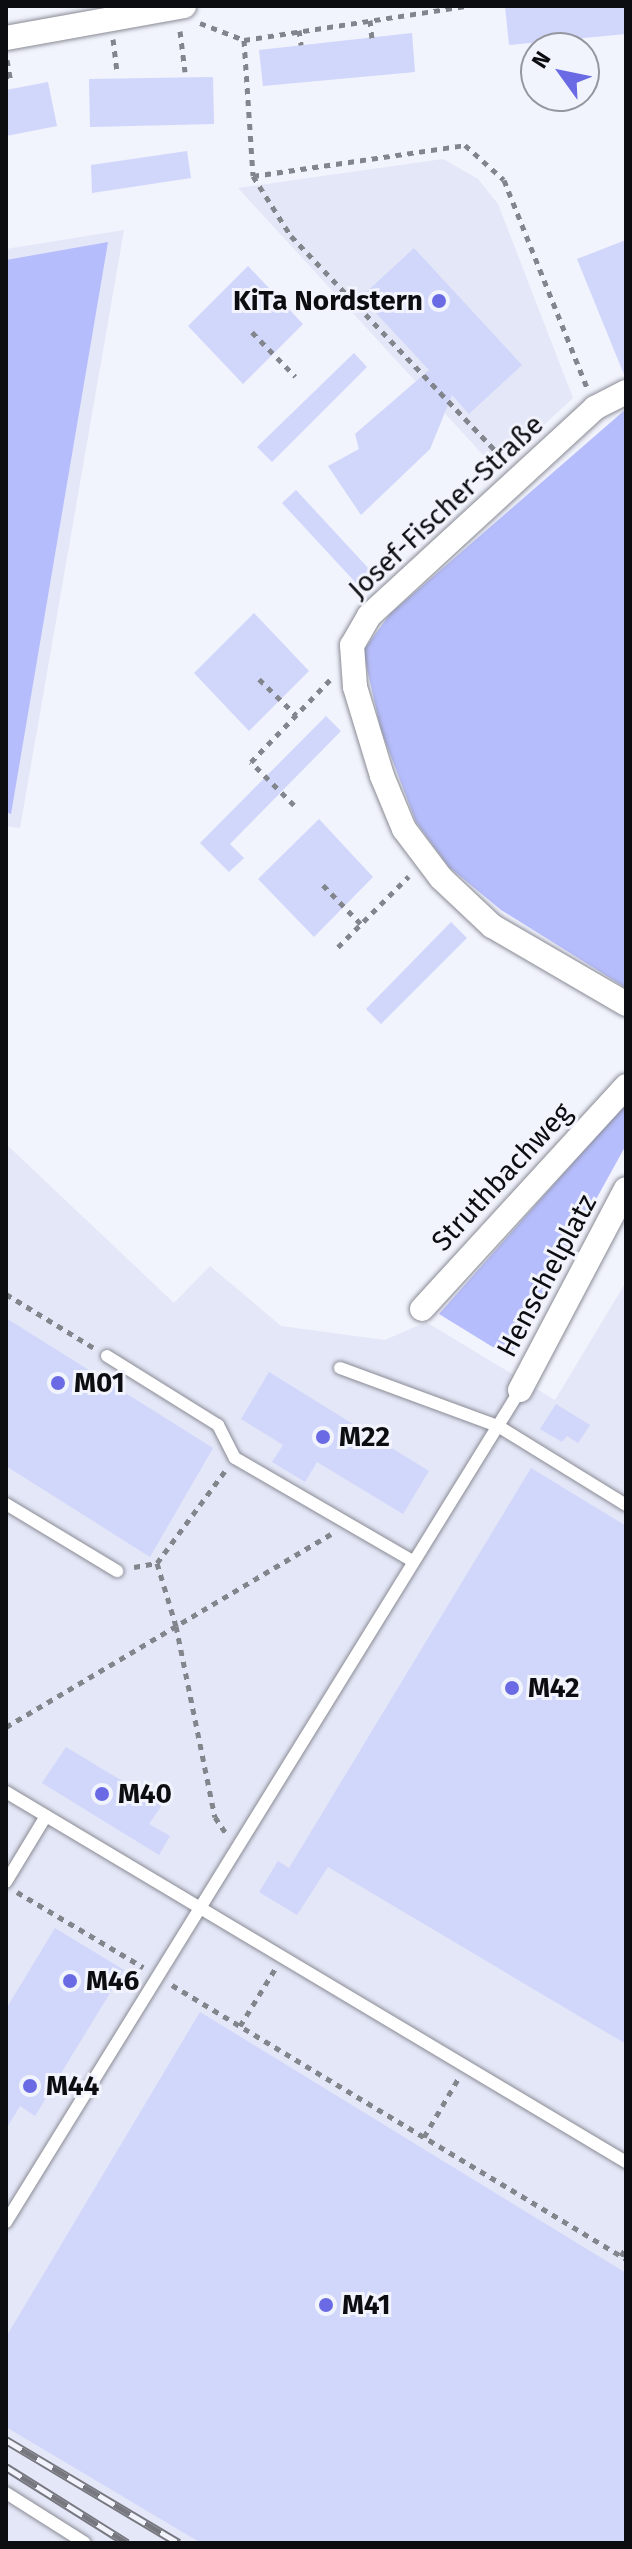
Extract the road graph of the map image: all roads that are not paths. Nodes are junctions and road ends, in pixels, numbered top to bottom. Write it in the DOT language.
graph roads {
  1 [pos="182,16"];
  2 [pos="13,47"];
  3 [pos="626,392"];
  4 [pos="626,1004"];
  5 [pos="626,1086"];
  6 [pos="626,1189"];
  7 [pos="422,1309"];
  8 [pos="107,1356"];
  9 [pos="340,1368"];
  10 [pos="520,1390"];
  11 [pos="498,1426"];
  12 [pos="6,1504"];
  13 [pos="626,1505"];
  14 [pos="413,1561"];
  15 [pos="117,1571"];
  16 [pos="6,1792"];
  17 [pos="46,1816"];
  18 [pos="6,1884"];
  19 [pos="197,1906"];
  20 [pos="626,2162"];
  21 [pos="6,2222"];
  22 [pos="6,2493"];
  23 [pos="85,2543"];
  1 -- 2 [label="street"];
  3 -- 4 [label="street, Josef-Fischer-Straße"];
  5 -- 7 [label="street, Struthbachweg"];
  6 -- 10 [label="street, Henschelplatz"];
  8 -- 14 [label="lane"];
  9 -- 11 [label="lane"];
  10 -- 11 [label="lane"];
  11 -- 13 [label="lane"];
  11 -- 14 [label="lane"];
  12 -- 15 [label="lane"];
  14 -- 19 [label="lane"];
  16 -- 17 [label="lane"];
  17 -- 18 [label="lane"];
  17 -- 19 [label="lane"];
  19 -- 20 [label="lane"];
  19 -- 21 [label="lane"];
  22 -- 23 [label="lane"];
}
